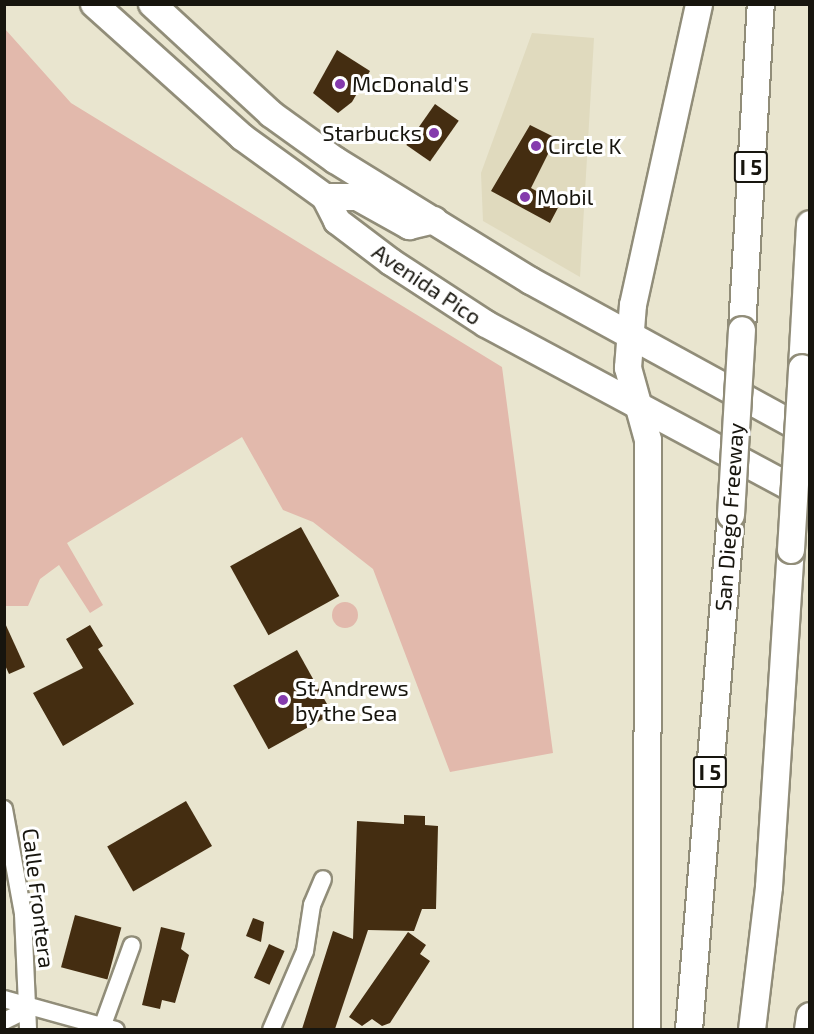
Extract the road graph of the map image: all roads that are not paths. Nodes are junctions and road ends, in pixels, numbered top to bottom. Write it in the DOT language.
graph roads {
  1 [pos="94,4"];
  2 [pos="152,4"];
  3 [pos="699,4"];
  4 [pos="761,4"];
  5 [pos="242,137"];
  6 [pos="335,160"];
  7 [pos="325,197"];
  8 [pos="434,220"];
  9 [pos="810,224"];
  10 [pos="630,336"];
  11 [pos="640,403"];
  12 [pos="810,434"];
  13 [pos="810,498"];
  14 [pos="4,809"];
  15 [pos="324,879"];
  16 [pos="132,945"];
  17 [pos="4,999"];
  18 [pos="31,1008"];
  19 [pos="810,1016"];
  20 [pos="4,1021"];
  21 [pos="106,1028"];
  22 [pos="28,1029"];
  23 [pos="271,1029"];
  24 [pos="647,1029"];
  25 [pos="689,1029"];
  26 [pos="752,1029"];
  27 [pos="808,1029"];
  1 -- 5 [label="highway, Avenida Pico"];
  2 -- 6 [label="highway"];
  3 -- 10 [label="highway"];
  4 -- 25 [label="highway, San Diego Freeway / I 5, bridge"];
  5 -- 6 [label="highway"];
  5 -- 7 [label="highway, Avenida Pico"];
  6 -- 8 [label="highway"];
  7 -- 8 [label="highway"];
  7 -- 11 [label="highway, Avenida Pico"];
  8 -- 10 [label="highway"];
  9 -- 26 [label="highway, bridge"];
  10 -- 11 [label="highway"];
  10 -- 12 [label="highway"];
  11 -- 13 [label="highway, Avenida Pico"];
  11 -- 24 [label="highway"];
  14 -- 18 [label="street, Calle Frontera"];
  15 -- 23 [label="street"];
  16 -- 21 [label="street"];
  17 -- 18 [label="street"];
  18 -- 20 [label="street"];
  18 -- 21 [label="street"];
  18 -- 22 [label="street, Calle Frontera"];
  19 -- 27 [label="highway"];
}
